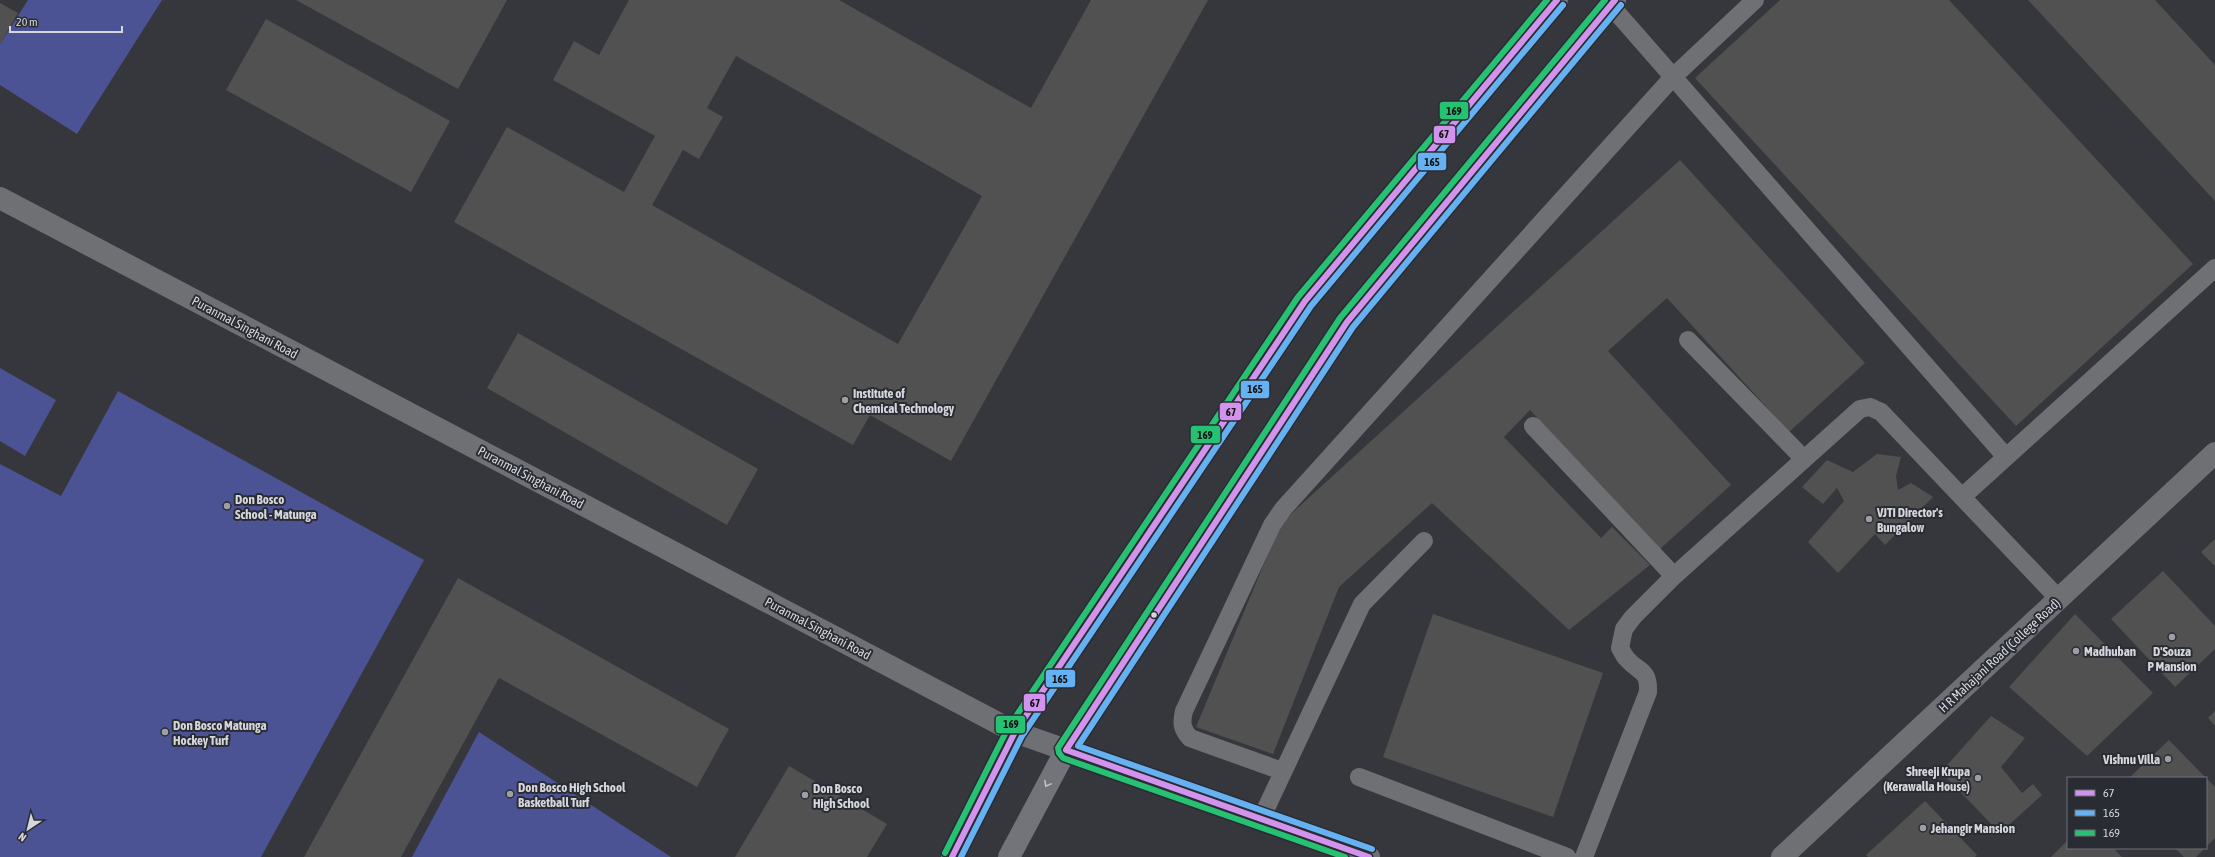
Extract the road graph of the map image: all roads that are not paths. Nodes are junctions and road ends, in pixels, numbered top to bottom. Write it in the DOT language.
graph roads {
  1 [pos="1557,0"];
  2 [pos="1755,0"];
  3 [pos="1613,3"];
  4 [pos="1673,77"];
  5 [pos="0,198"];
  6 [pos="2215,268"];
  7 [pos="1688,340"];
  8 [pos="1533,426"];
  9 [pos="2215,453"];
  10 [pos="2006,457"];
  11 [pos="1804,459"];
  12 [pos="1962,497"];
  13 [pos="1424,541"];
  14 [pos="1674,576"];
  15 [pos="2059,598"];
  16 [pos="1015,732"];
  17 [pos="1066,750"];
  18 [pos="1282,771"];
  19 [pos="1359,777"];
  20 [pos="1260,819"];
  21 [pos="952,857"];
  22 [pos="1009,857"];
  23 [pos="1369,857"];
  24 [pos="1567,857"];
  25 [pos="1584,857"];
  26 [pos="1782,857"];
  1 -- 16 [label="street"];
  2 -- 4 [label="lane"];
  3 -- 4 [label="lane"];
  3 -- 17 [label="street"];
  4 -- 10 [label="lane"];
  4 -- 18 [label="lane"];
  5 -- 16 [label="street, Puranmal Singhani Road"];
  6 -- 10 [label="lane"];
  7 -- 11 [label="lane"];
  8 -- 14 [label="lane"];
  9 -- 15 [label="street, H R Mahajani Road (College Road)"];
  10 -- 12 [label="lane"];
  11 -- 12 [label="lane"];
  11 -- 14 [label="lane"];
  12 -- 15 [label="lane"];
  13 -- 18 [label="lane"];
  14 -- 25 [label="lane"];
  15 -- 26 [label="street, H R Mahajani Road (College Road)"];
  16 -- 17 [label="street, Puranmal Singhani Road"];
  16 -- 21 [label="street"];
  17 -- 20 [label="street, Puranmal Singhani Road"];
  17 -- 22 [label="street, one-way"];
  18 -- 20 [label="lane"];
  19 -- 24 [label="lane"];
  20 -- 23 [label="street, Puranmal Singhani Road"];
}
